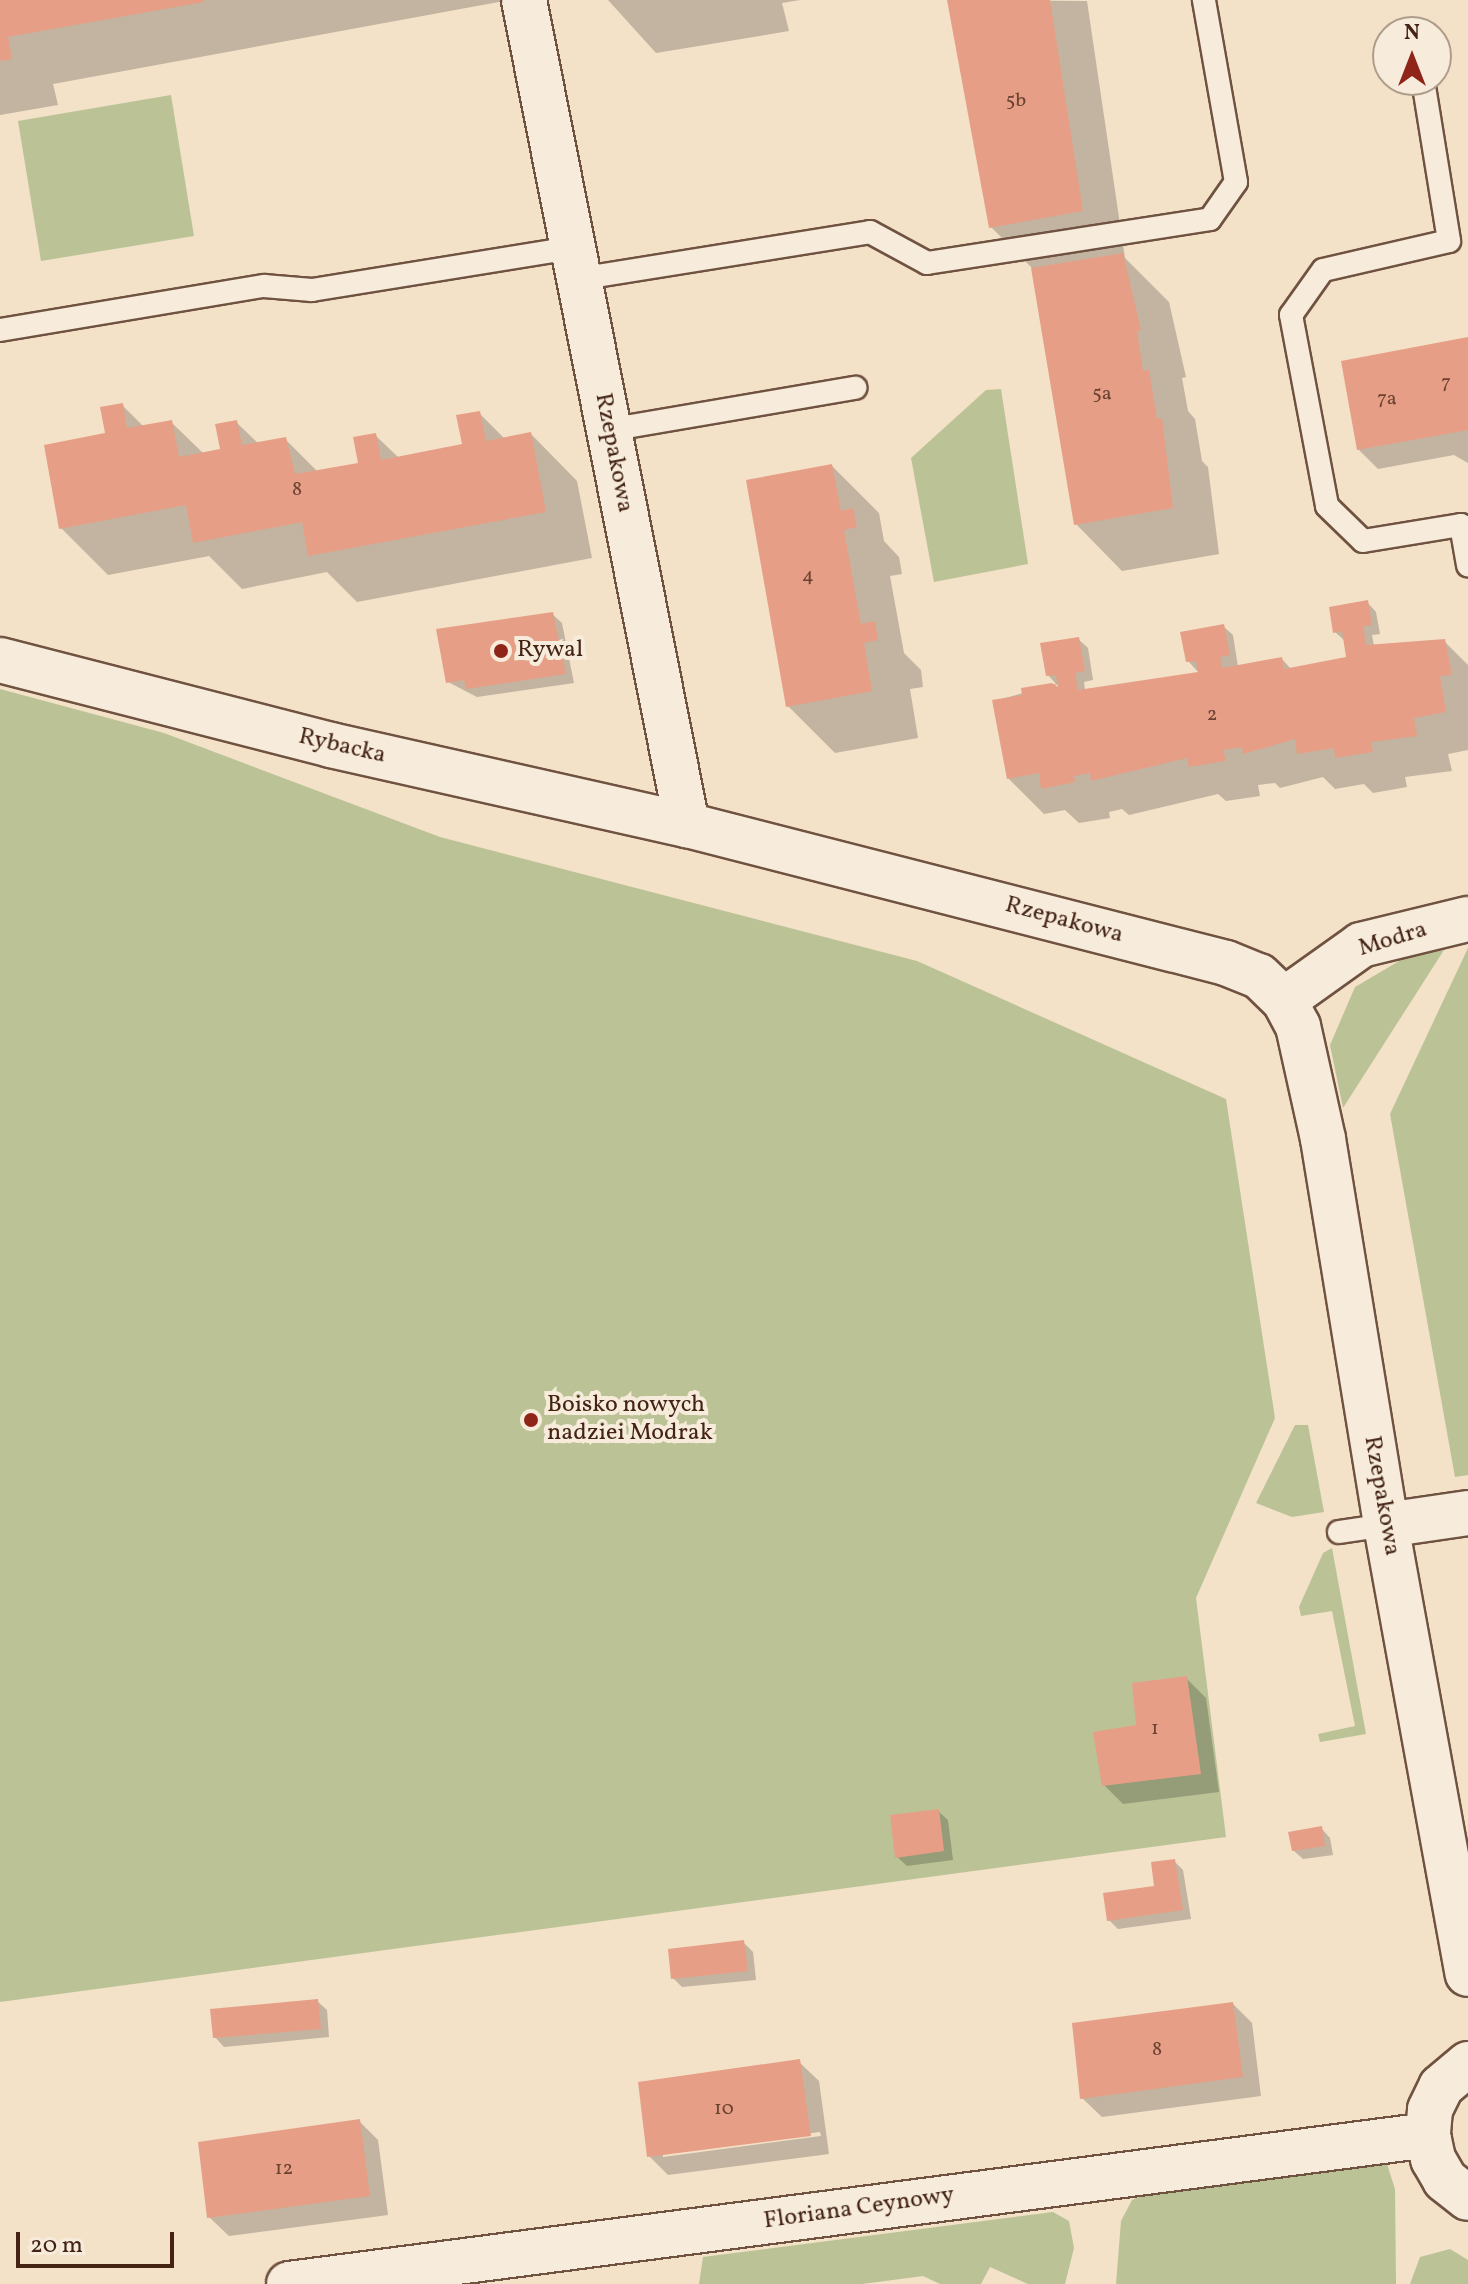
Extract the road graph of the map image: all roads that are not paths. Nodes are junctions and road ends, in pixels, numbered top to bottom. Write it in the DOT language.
graph roads {
  1 [pos="524,0"];
  2 [pos="1204,0"];
  3 [pos="1426,96"];
  4 [pos="575,264"];
  5 [pos="0,330"];
  6 [pos="855,388"];
  7 [pos="608,430"];
  8 [pos="1468,565"];
  9 [pos="0,660"];
  10 [pos="687,825"];
  11 [pos="1468,894"];
  12 [pos="1468,902"];
  13 [pos="1468,919"];
  14 [pos="1284,1000"];
  15 [pos="1468,1513"];
  16 [pos="1386,1525"];
  17 [pos="1339,1532"];
  18 [pos="1468,1974"];
  19 [pos="1468,2064"];
  20 [pos="1428,2135"];
  21 [pos="1468,2198"];
  22 [pos="289,2284"];
  1 -- 4 [label="street, Rzepakowa"];
  2 -- 4 [label="lane"];
  3 -- 8 [label="lane"];
  4 -- 5 [label="lane"];
  4 -- 7 [label="street, Rzepakowa"];
  6 -- 7 [label="lane"];
  7 -- 10 [label="street, Rzepakowa"];
  9 -- 10 [label="street, Rybacka"];
  10 -- 14 [label="street, Rzepakowa"];
  11 -- 12 [label="lane"];
  13 -- 14 [label="street, Modra"];
  14 -- 16 [label="street, Rzepakowa"];
  15 -- 16 [label="street"];
  16 -- 17 [label="lane"];
  16 -- 18 [label="street, Rzepakowa"];
  19 -- 20 [label="street"];
  20 -- 21 [label="street"];
  20 -- 22 [label="street, Floriana Ceynowy"];
}
